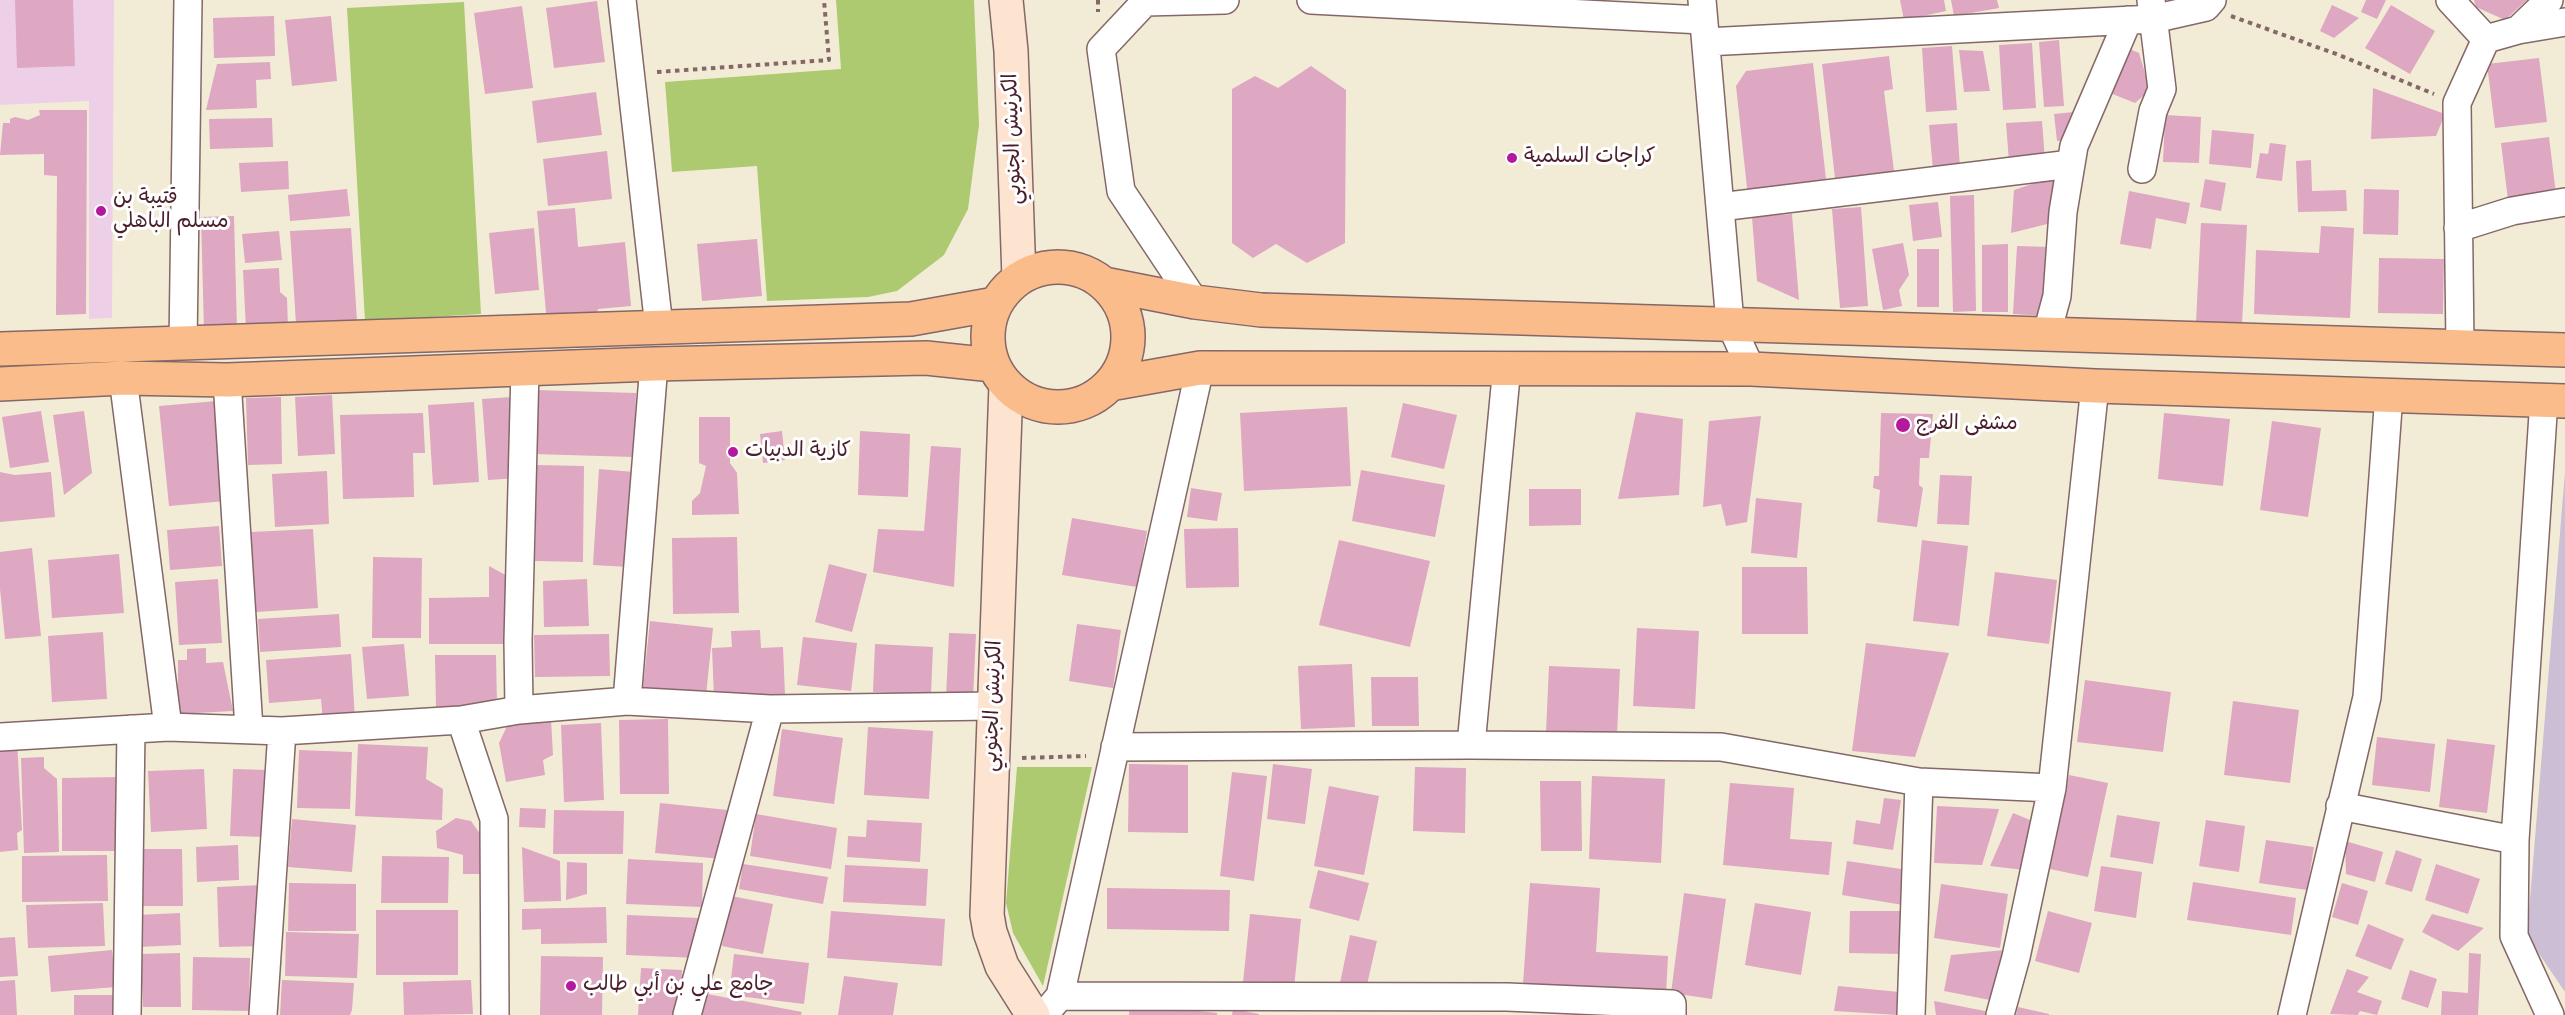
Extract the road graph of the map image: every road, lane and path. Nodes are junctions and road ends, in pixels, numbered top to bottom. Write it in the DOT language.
graph roads {
  1 [pos="188,0"];
  2 [pos="622,0"];
  3 [pos="824,0"];
  4 [pos="1006,0"];
  5 [pos="1225,0"];
  6 [pos="1311,0"];
  7 [pos="2450,0"];
  8 [pos="2549,0"];
  9 [pos="2209,4"];
  10 [pos="2144,13"];
  11 [pos="1703,21"];
  12 [pos="2565,22"];
  13 [pos="2518,30"];
  14 [pos="2486,39"];
  15 [pos="630,74"];
  16 [pos="2457,103"];
  17 [pos="2071,164"];
  18 [pos="2142,169"];
  19 [pos="2565,202"];
  20 [pos="1720,207"];
  21 [pos="2458,228"];
  22 [pos="1018,278"];
  23 [pos="1104,284"];
  24 [pos="1194,302"];
  25 [pos="995,304"];
  26 [pos="1730,323"];
  27 [pos="659,327"];
  28 [pos="2048,333"];
  29 [pos="183,344"];
  30 [pos="2460,346"];
  31 [pos="0,349"];
  32 [pos="2565,350"];
  33 [pos="654,364"];
  34 [pos="1507,366"];
  35 [pos="1200,368"];
  36 [pos="525,369"];
  37 [pos="1751,369"];
  38 [pos="1000,375"];
  39 [pos="123,378"];
  40 [pos="227,380"];
  41 [pos="0,384"];
  42 [pos="1110,384"];
  43 [pos="2095,386"];
  44 [pos="2389,394"];
  45 [pos="2554,400"];
  46 [pos="627,701"];
  47 [pos="994,706"];
  48 [pos="770,709"];
  49 [pos="519,710"];
  50 [pos="461,720"];
  51 [pos="168,728"];
  52 [pos="131,729"];
  53 [pos="249,729"];
  54 [pos="282,731"];
  55 [pos="0,737"];
  56 [pos="1471,745"];
  57 [pos="1115,747"];
  58 [pos="992,758"];
  59 [pos="1920,782"];
  60 [pos="2052,788"];
  61 [pos="2340,807"];
  62 [pos="2515,840"];
  63 [pos="1052,1005"];
  64 [pos="127,1015"];
  65 [pos="263,1015"];
  66 [pos="495,1015"];
  67 [pos="687,1015"];
  68 [pos="1033,1015"];
  69 [pos="1672,1015"];
  70 [pos="1911,1015"];
  71 [pos="2000,1015"];
  72 [pos="2292,1015"];
  73 [pos="2550,1015"];
  1 -- 29 [label="street"];
  2 -- 15 [label="street"];
  3 -- 15 [label="path"];
  4 -- 22 [label="main road, الكرنيش الجنوبي"];
  5 -- 24 [label="street"];
  6 -- 11 [label="street"];
  7 -- 14 [label="street"];
  8 -- 13 [label="street"];
  9 -- 10 [label="street"];
  9 -- 16 [label="path"];
  10 -- 11 [label="street"];
  10 -- 17 [label="street"];
  10 -- 18 [label="street"];
  11 -- 20 [label="street"];
  12 -- 13 [label="street"];
  13 -- 14 [label="street"];
  14 -- 16 [label="street"];
  15 -- 27 [label="street"];
  16 -- 21 [label="street"];
  17 -- 20 [label="street"];
  17 -- 28 [label="street"];
  19 -- 21 [label="street"];
  20 -- 26 [label="street"];
  21 -- 30 [label="street"];
  22 -- 23 [label="main road"];
  22 -- 25 [label="main road"];
  23 -- 24 [label="main road"];
  23 -- 42 [label="main road"];
  24 -- 26 [label="main road"];
  25 -- 27 [label="main road"];
  25 -- 38 [label="main road"];
  26 -- 28 [label="main road"];
  26 -- 37 [label="street"];
  27 -- 29 [label="main road"];
  28 -- 30 [label="main road"];
  29 -- 31 [label="main road"];
  30 -- 32 [label="main road"];
  33 -- 36 [label="main road"];
  33 -- 38 [label="main road"];
  33 -- 46 [label="street"];
  34 -- 35 [label="main road"];
  34 -- 37 [label="main road"];
  34 -- 56 [label="street"];
  35 -- 42 [label="main road"];
  35 -- 57 [label="street"];
  36 -- 40 [label="main road"];
  36 -- 49 [label="street"];
  37 -- 43 [label="main road"];
  38 -- 42 [label="main road"];
  38 -- 47 [label="main road, الكرنيش الجنوبي"];
  39 -- 40 [label="main road"];
  39 -- 41 [label="main road"];
  39 -- 51 [label="street"];
  40 -- 53 [label="street"];
  43 -- 44 [label="main road"];
  43 -- 60 [label="street"];
  44 -- 45 [label="main road"];
  44 -- 61 [label="street"];
  45 -- 62 [label="street"];
  46 -- 48 [label="street"];
  46 -- 49 [label="street"];
  47 -- 48 [label="street"];
  47 -- 58 [label="main road, الكرنيش الجنوبي"];
  48 -- 67 [label="street"];
  49 -- 50 [label="street"];
  50 -- 54 [label="street"];
  50 -- 66 [label="street"];
  51 -- 52 [label="street"];
  51 -- 53 [label="street"];
  52 -- 55 [label="street"];
  52 -- 64 [label="street"];
  53 -- 54 [label="street"];
  54 -- 65 [label="street"];
  56 -- 57 [label="street"];
  56 -- 59 [label="street"];
  57 -- 58 [label="path"];
  57 -- 63 [label="street"];
  58 -- 68 [label="main road, الكرنيش الجنوبي"];
  59 -- 60 [label="street"];
  59 -- 70 [label="street"];
  60 -- 71 [label="street"];
  61 -- 62 [label="street"];
  61 -- 72 [label="street"];
  62 -- 73 [label="street"];
  63 -- 69 [label="street"];
}
